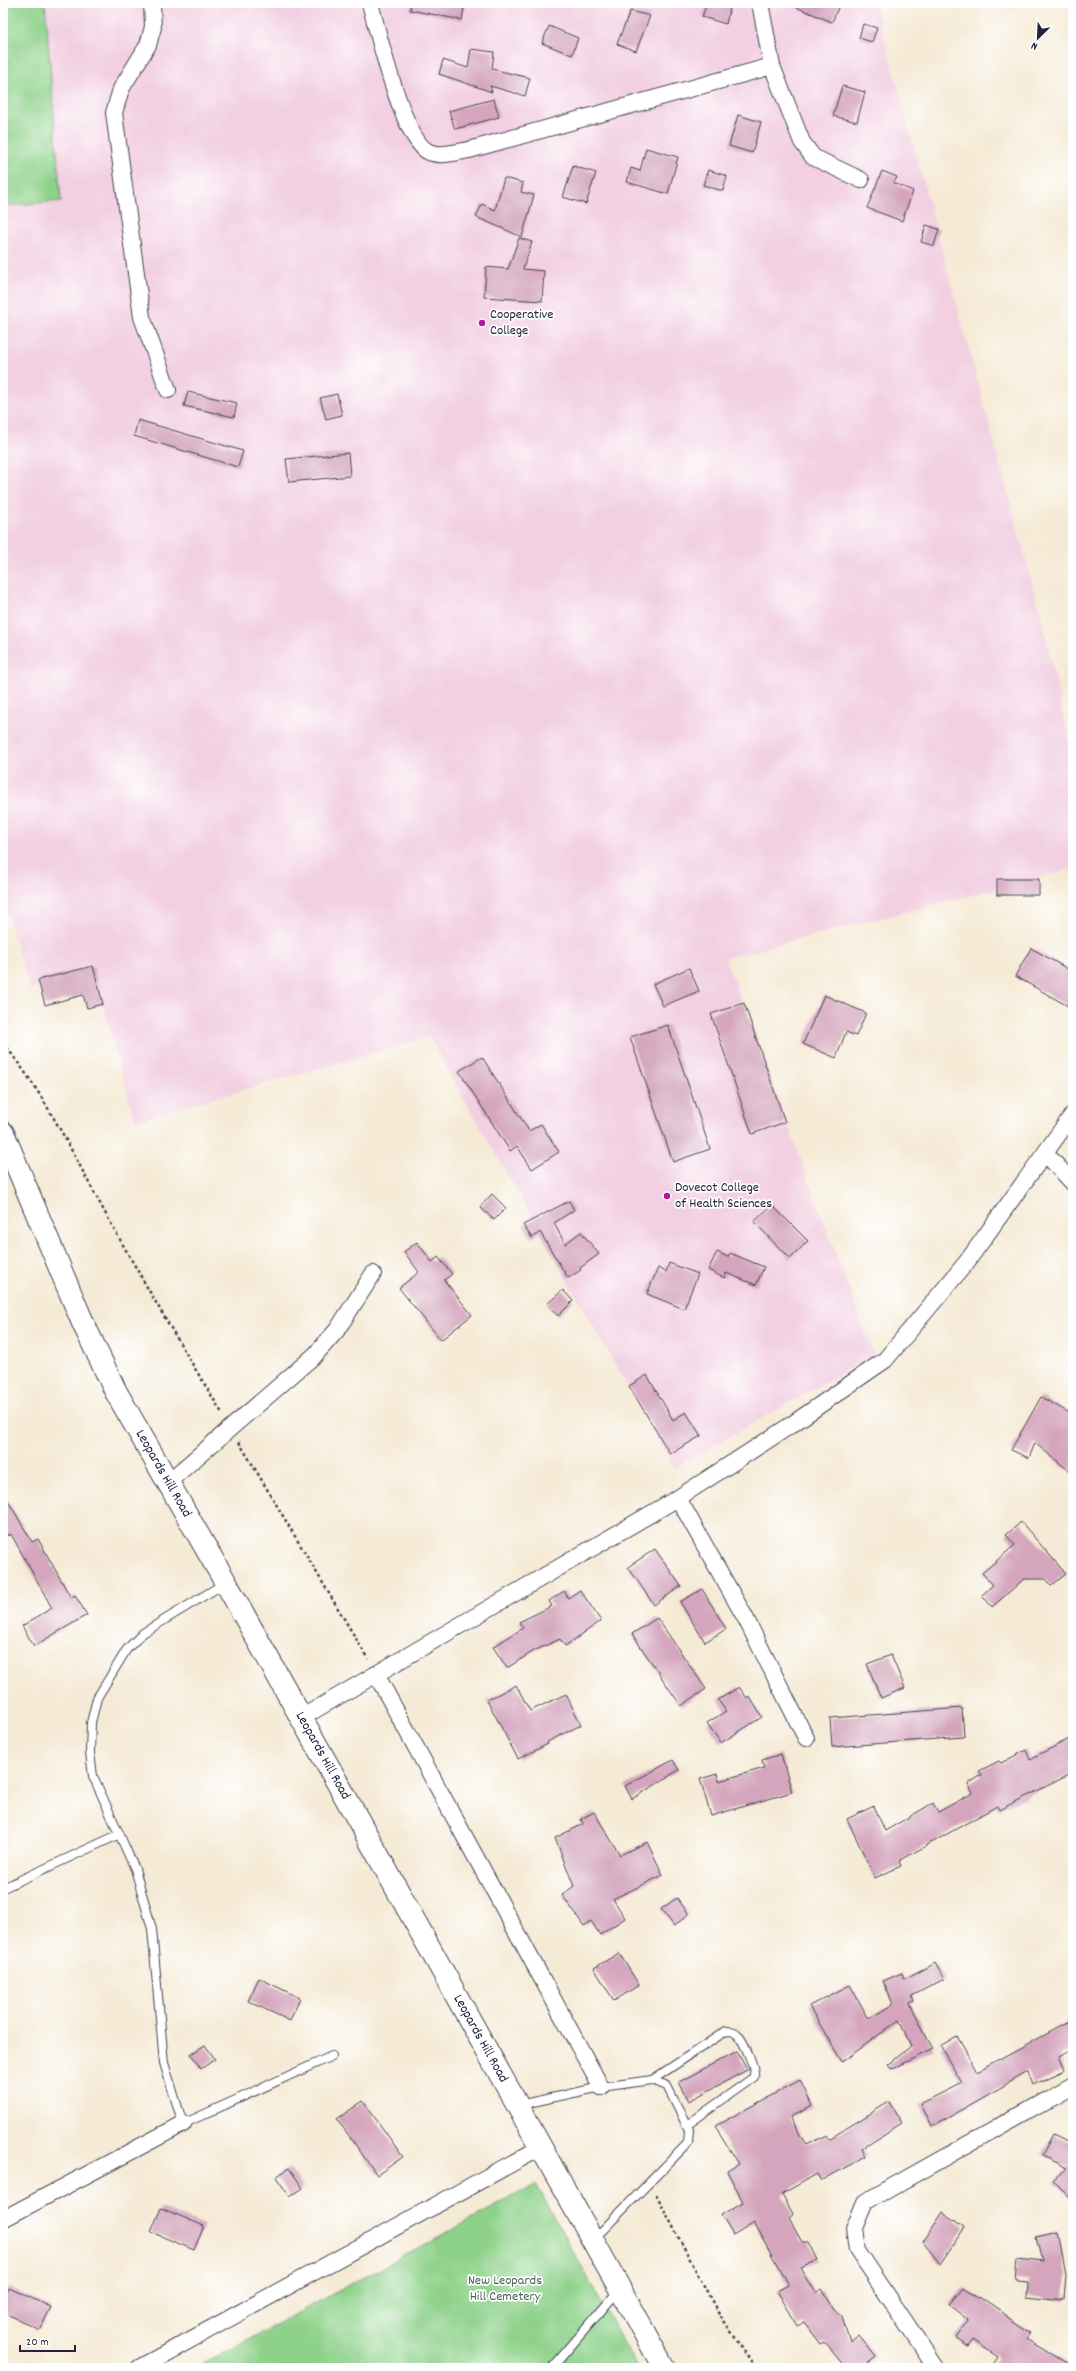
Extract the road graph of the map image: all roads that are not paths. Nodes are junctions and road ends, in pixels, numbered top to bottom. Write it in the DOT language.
graph roads {
  1 [pos="152,3"];
  2 [pos="370,3"];
  3 [pos="760,3"];
  4 [pos="772,66"];
  5 [pos="861,180"];
  6 [pos="168,390"];
  7 [pos="1073,1114"];
  8 [pos="3,1133"];
  9 [pos="1046,1154"];
  10 [pos="1073,1183"];
  11 [pos="373,1274"];
  12 [pos="167,1483"];
  13 [pos="678,1498"];
  14 [pos="226,1583"];
  15 [pos="376,1674"];
  16 [pos="301,1718"];
  17 [pos="806,1738"];
  18 [pos="120,1834"];
  19 [pos="3,1888"];
  20 [pos="332,2056"];
  21 [pos="652,2080"];
  22 [pos="601,2087"];
  23 [pos="1072,2087"];
  24 [pos="517,2106"];
  25 [pos="184,2124"];
  26 [pos="687,2125"];
  27 [pos="540,2148"];
  28 [pos="3,2219"];
  29 [pos="593,2240"];
  30 [pos="620,2288"];
  31 [pos="139,2368"];
  32 [pos="552,2368"];
  33 [pos="664,2368"];
  34 [pos="936,2368"];
  1 -- 6 [label="street"];
  2 -- 4 [label="street"];
  3 -- 4 [label="street"];
  4 -- 5 [label="street"];
  7 -- 9 [label="street"];
  8 -- 12 [label="main road, Leopards Hill Road"];
  9 -- 10 [label="street"];
  9 -- 13 [label="street"];
  11 -- 12 [label="street"];
  12 -- 14 [label="main road, Leopards Hill Road"];
  13 -- 15 [label="street"];
  13 -- 17 [label="street"];
  14 -- 16 [label="main road, Leopards Hill Road"];
  14 -- 18 [label="lane"];
  15 -- 16 [label="street"];
  15 -- 22 [label="street"];
  16 -- 24 [label="main road, Leopards Hill Road"];
  18 -- 19 [label="lane"];
  18 -- 25 [label="lane"];
  20 -- 25 [label="lane"];
  21 -- 22 [label="lane"];
  21 -- 26 [label="lane"];
  21 -- 26 [label="lane"];
  22 -- 24 [label="lane"];
  23 -- 34 [label="street"];
  24 -- 27 [label="main road, Leopards Hill Road"];
  25 -- 28 [label="street"];
  26 -- 29 [label="lane"];
  27 -- 29 [label="main road, Leopards Hill Road"];
  27 -- 31 [label="street"];
  29 -- 30 [label="main road, Leopards Hill Road"];
  30 -- 32 [label="lane"];
  30 -- 33 [label="main road, Leopards Hill Road"];
}
